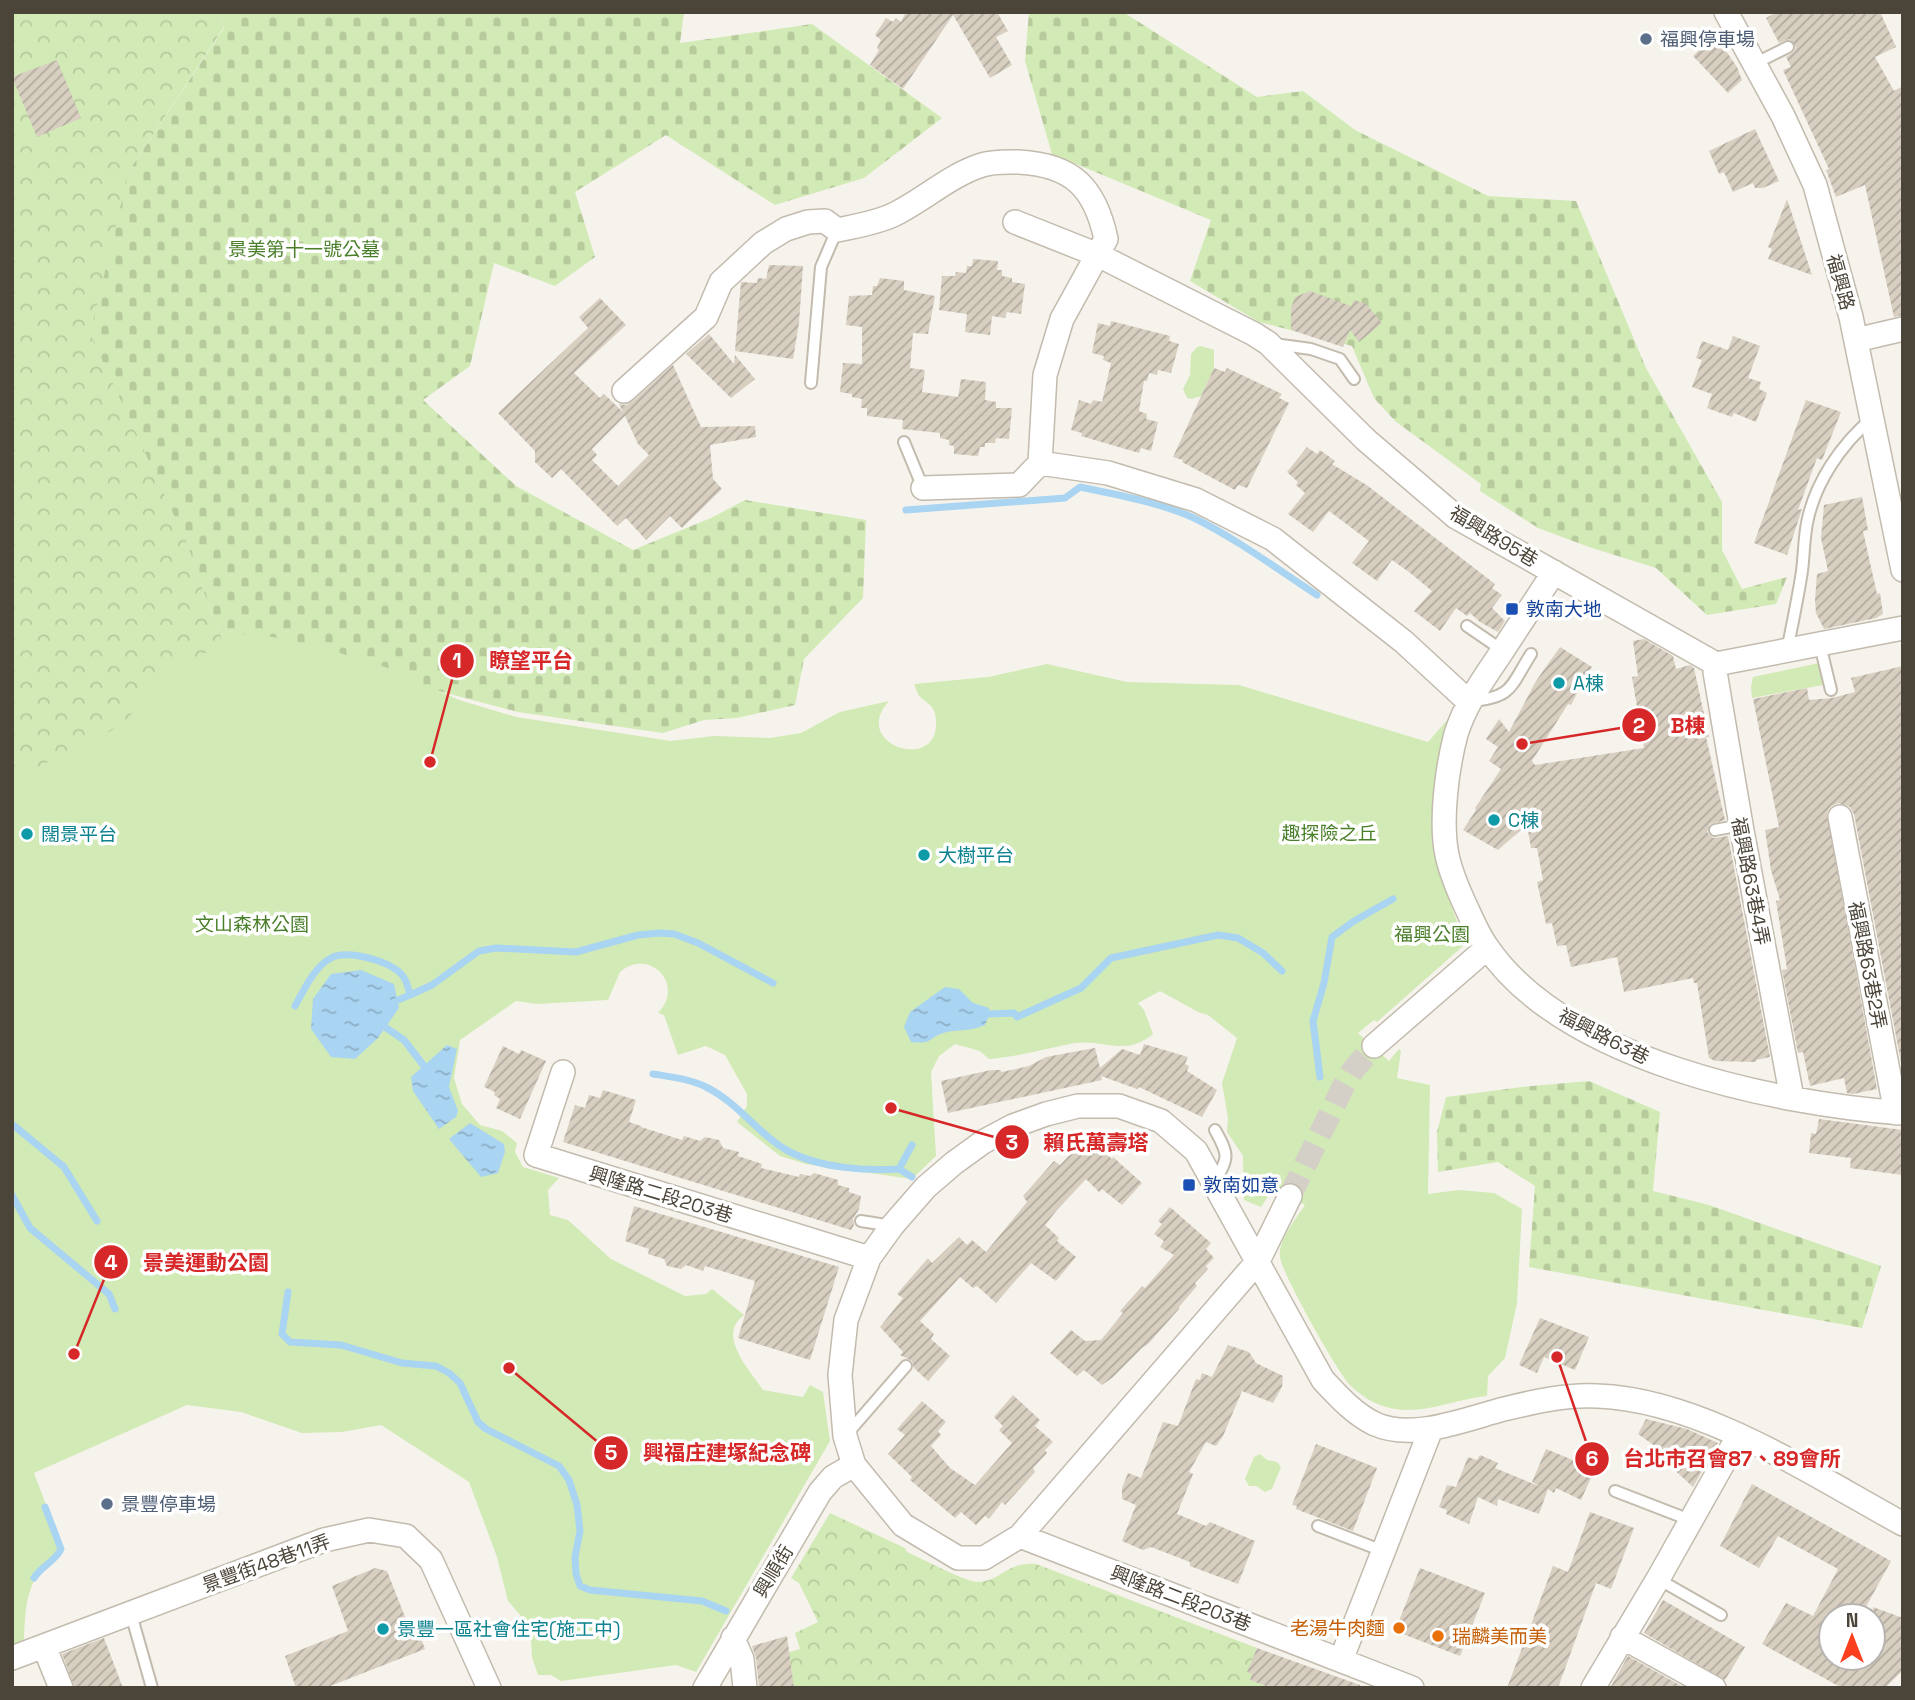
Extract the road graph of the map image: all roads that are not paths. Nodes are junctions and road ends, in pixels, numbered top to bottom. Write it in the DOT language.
graph roads {
  1 [pos="1734,15"];
  2 [pos="1788,47"];
  3 [pos="1754,64"];
  4 [pos="1015,222"];
  5 [pos="837,230"];
  6 [pos="1098,255"];
  7 [pos="1903,330"];
  8 [pos="1856,340"];
  9 [pos="1268,343"];
  10 [pos="1354,379"];
  11 [pos="811,383"];
  12 [pos="624,391"];
  13 [pos="1872,418"];
  14 [pos="904,442"];
  15 [pos="1040,463"];
  16 [pos="923,488"];
  17 [pos="1903,570"];
  18 [pos="1555,572"];
  19 [pos="1467,626"];
  20 [pos="1903,628"];
  21 [pos="1821,645"];
  22 [pos="1502,650"];
  23 [pos="1787,651"];
  24 [pos="1531,654"];
  25 [pos="1716,664"];
  26 [pos="1831,690"];
  27 [pos="1469,702"];
  28 [pos="1840,817"];
  29 [pos="1741,825"];
  30 [pos="1715,830"];
  31 [pos="1487,948"];
  32 [pos="1374,1046"];
  33 [pos="564,1072"];
  34 [pos="1792,1098"];
  35 [pos="1900,1113"];
  36 [pos="1215,1130"];
  37 [pos="1215,1181"];
  38 [pos="1290,1196"];
  39 [pos="861,1221"];
  40 [pos="892,1226"];
  41 [pos="869,1258"];
  42 [pos="1258,1261"];
  43 [pos="906,1366"];
  44 [pos="1431,1429"];
  45 [pos="1739,1435"];
  46 [pos="845,1436"];
  47 [pos="854,1465"];
  48 [pos="1615,1491"];
  49 [pos="1690,1520"];
  50 [pos="1903,1524"];
  51 [pos="1318,1526"];
  52 [pos="1020,1536"];
  53 [pos="1384,1551"];
  54 [pos="1658,1579"];
  55 [pos="131,1614"];
  56 [pos="1721,1615"];
  57 [pos="1622,1637"];
  58 [pos="733,1638"];
  59 [pos="44,1646"];
  60 [pos="12,1658"];
  61 [pos="1341,1660"];
  62 [pos="61,1688"];
  63 [pos="152,1688"];
  64 [pos="489,1688"];
  65 [pos="705,1688"];
  66 [pos="745,1688"];
  67 [pos="1412,1688"];
  68 [pos="1593,1688"];
  69 [pos="1714,1688"];
  1 -- 3 [label="street, 福興路"];
  2 -- 3 [label="lane"];
  3 -- 8 [label="street, 福興路"];
  4 -- 6 [label="street, 福興路95巷"];
  5 -- 6 [label="street"];
  5 -- 11 [label="lane"];
  5 -- 12 [label="street"];
  6 -- 9 [label="street, 福興路95巷"];
  6 -- 15 [label="street"];
  7 -- 8 [label="street"];
  8 -- 13 [label="street, 福興路"];
  9 -- 10 [label="lane"];
  9 -- 18 [label="street, 福興路95巷"];
  13 -- 17 [label="street, 福興路"];
  13 -- 23 [label="lane"];
  14 -- 16 [label="lane"];
  15 -- 16 [label="street"];
  15 -- 27 [label="street"];
  18 -- 22 [label="street, 福興路63巷"];
  18 -- 25 [label="street, 福興路95巷"];
  19 -- 22 [label="lane"];
  20 -- 21 [label="street"];
  21 -- 23 [label="street"];
  21 -- 26 [label="lane"];
  22 -- 27 [label="street, 福興路63巷"];
  23 -- 25 [label="street"];
  24 -- 27 [label="lane"];
  25 -- 29 [label="street, 福興路63巷4弄"];
  27 -- 31 [label="street, 福興路63巷"];
  28 -- 35 [label="street, 福興路63巷2弄"];
  29 -- 30 [label="lane"];
  29 -- 34 [label="street, 福興路63巷4弄"];
  31 -- 32 [label="street"];
  31 -- 34 [label="street, 福興路63巷"];
  33 -- 41 [label="street, 興隆路二段203巷"];
  34 -- 35 [label="street, 福興路63巷"];
  36 -- 37 [label="lane"];
  37 -- 40 [label="street"];
  37 -- 42 [label="street"];
  38 -- 42 [label="street"];
  39 -- 40 [label="lane"];
  40 -- 41 [label="street"];
  41 -- 46 [label="street"];
  42 -- 44 [label="street"];
  42 -- 52 [label="street"];
  43 -- 46 [label="lane"];
  44 -- 45 [label="street"];
  44 -- 53 [label="street"];
  45 -- 49 [label="street"];
  45 -- 50 [label="street"];
  46 -- 47 [label="street"];
  47 -- 52 [label="street"];
  47 -- 58 [label="street, 興順街"];
  48 -- 49 [label="lane"];
  49 -- 54 [label="street"];
  51 -- 53 [label="lane"];
  52 -- 61 [label="street, 興隆路二段203巷"];
  53 -- 61 [label="street"];
  54 -- 56 [label="lane"];
  54 -- 57 [label="street"];
  55 -- 59 [label="street, 景豐街48巷11弄"];
  55 -- 63 [label="lane"];
  55 -- 64 [label="street, 景豐街48巷11弄"];
  57 -- 68 [label="street"];
  57 -- 69 [label="street"];
  58 -- 65 [label="street, 興順街"];
  58 -- 66 [label="street"];
  59 -- 60 [label="street, 景豐街48巷11弄"];
  59 -- 62 [label="street"];
  61 -- 67 [label="street, 興隆路二段203巷"];
}
